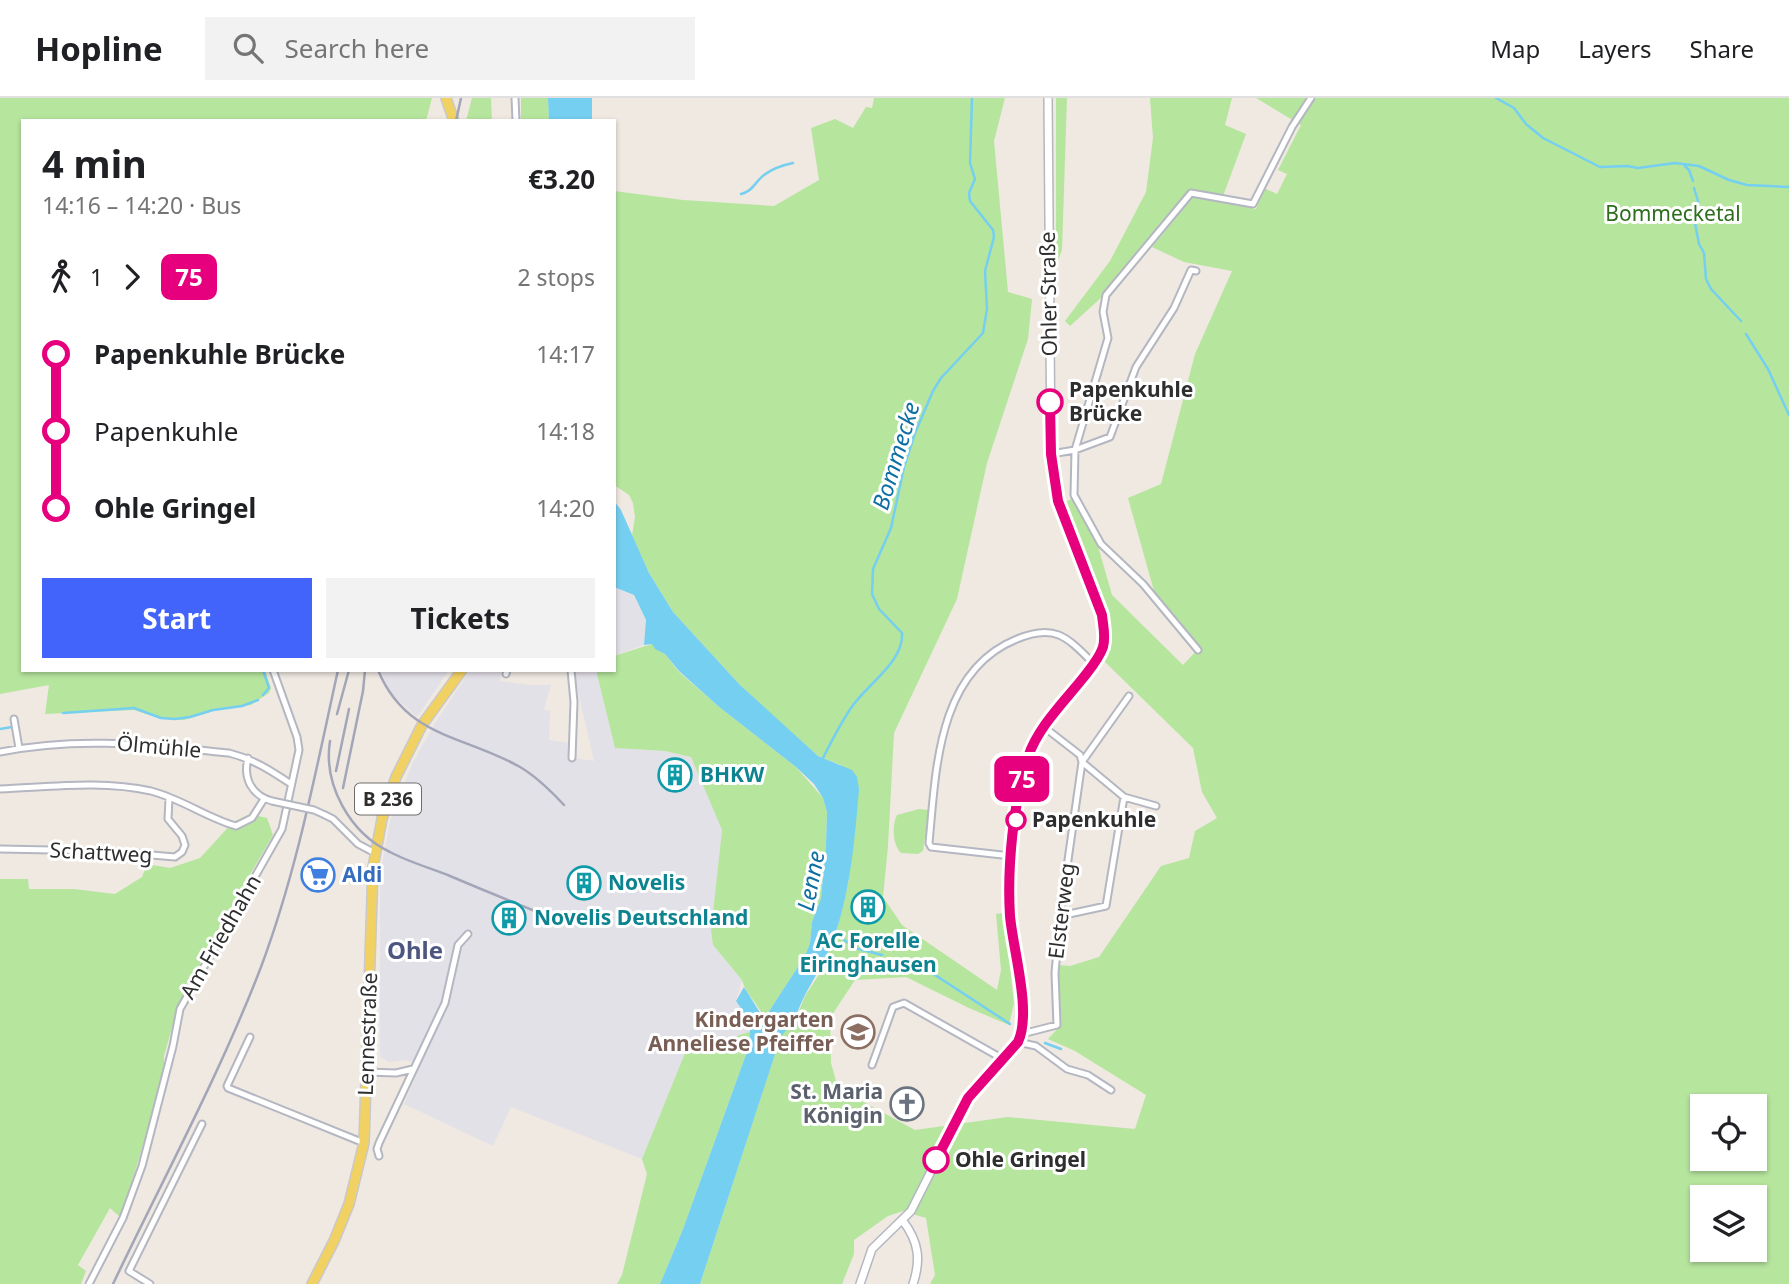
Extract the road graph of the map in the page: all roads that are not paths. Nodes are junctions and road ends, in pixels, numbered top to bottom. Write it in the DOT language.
graph roads {
  1 [pos="446,98"];
  2 [pos="515,98"];
  3 [pos="1048,98"];
  4 [pos="1311,98"];
  5 [pos="453,119"];
  6 [pos="516,119"];
  7 [pos="1196,271"];
  8 [pos="1075,450"];
  9 [pos="1051,454"];
  10 [pos="1198,650"];
  11 [pos="1094,664"];
  12 [pos="274,672"];
  13 [pos="462,672"];
  14 [pos="571,672"];
  15 [pos="1129,696"];
  16 [pos="14,719"];
  17 [pos="1044,727"];
  18 [pos="19,748"];
  19 [pos="0,752"];
  20 [pos="248,758"];
  21 [pos="572,758"];
  22 [pos="1082,762"];
  23 [pos="291,784"];
  24 [pos="0,789"];
  25 [pos="169,797"];
  26 [pos="1124,797"];
  27 [pos="264,799"];
  28 [pos="1156,806"];
  29 [pos="0,849"];
  30 [pos="375,853"];
  31 [pos="1011,856"];
  32 [pos="1060,916"];
  33 [pos="468,934"];
  34 [pos="250,1037"];
  35 [pos="1020,1038"];
  36 [pos="1003,1059"];
  37 [pos="872,1065"];
  38 [pos="413,1069"];
  39 [pos="368,1072"];
  40 [pos="1111,1090"];
  41 [pos="202,1124"];
  42 [pos="364,1143"];
  43 [pos="379,1156"];
  44 [pos="903,1221"];
  45 [pos="89,1284"];
  46 [pos="150,1284"];
  47 [pos="312,1284"];
  48 [pos="860,1284"];
  49 [pos="913,1284"];
  1 -- 5 [label="main road"];
  2 -- 6 [label="street"];
  3 -- 9 [label="street, Ohler Straße"];
  4 -- 8 [label="street"];
  7 -- 8 [label="street"];
  8 -- 9 [label="street"];
  8 -- 10 [label="street"];
  9 -- 11 [label="street, Ohler Straße"];
  11 -- 17 [label="street, Ohler Straße"];
  11 -- 31 [label="street"];
  12 -- 23 [label="street, Am Friedhahn"];
  13 -- 30 [label="main road, Lennestraße / B 236"];
  14 -- 21 [label="street"];
  15 -- 22 [label="street"];
  16 -- 18 [label="street"];
  17 -- 22 [label="street"];
  17 -- 31 [label="street, Ohler Straße"];
  18 -- 19 [label="street, Ölmühle"];
  18 -- 20 [label="street, Ölmühle"];
  20 -- 23 [label="street, Ölmühle"];
  20 -- 27 [label="street"];
  22 -- 26 [label="street"];
  22 -- 32 [label="street, Elsterweg"];
  23 -- 45 [label="street, Am Friedhahn"];
  24 -- 25 [label="street"];
  25 -- 27 [label="street"];
  25 -- 29 [label="street, Schattweg"];
  26 -- 28 [label="street"];
  26 -- 32 [label="street"];
  27 -- 30 [label="street, bridge"];
  30 -- 39 [label="main road, Lennestraße / B 236"];
  31 -- 35 [label="street, Ohler Straße"];
  32 -- 35 [label="street, Elsterweg"];
  33 -- 38 [label="street"];
  34 -- 42 [label="street"];
  35 -- 36 [label="street"];
  35 -- 40 [label="street"];
  36 -- 37 [label="street"];
  36 -- 44 [label="street"];
  38 -- 39 [label="street"];
  38 -- 43 [label="street"];
  39 -- 42 [label="main road, Lennestraße / B 236"];
  41 -- 46 [label="street"];
  42 -- 47 [label="main road, Lennestraße / B 236"];
  44 -- 48 [label="street"];
  44 -- 49 [label="street"];
}
